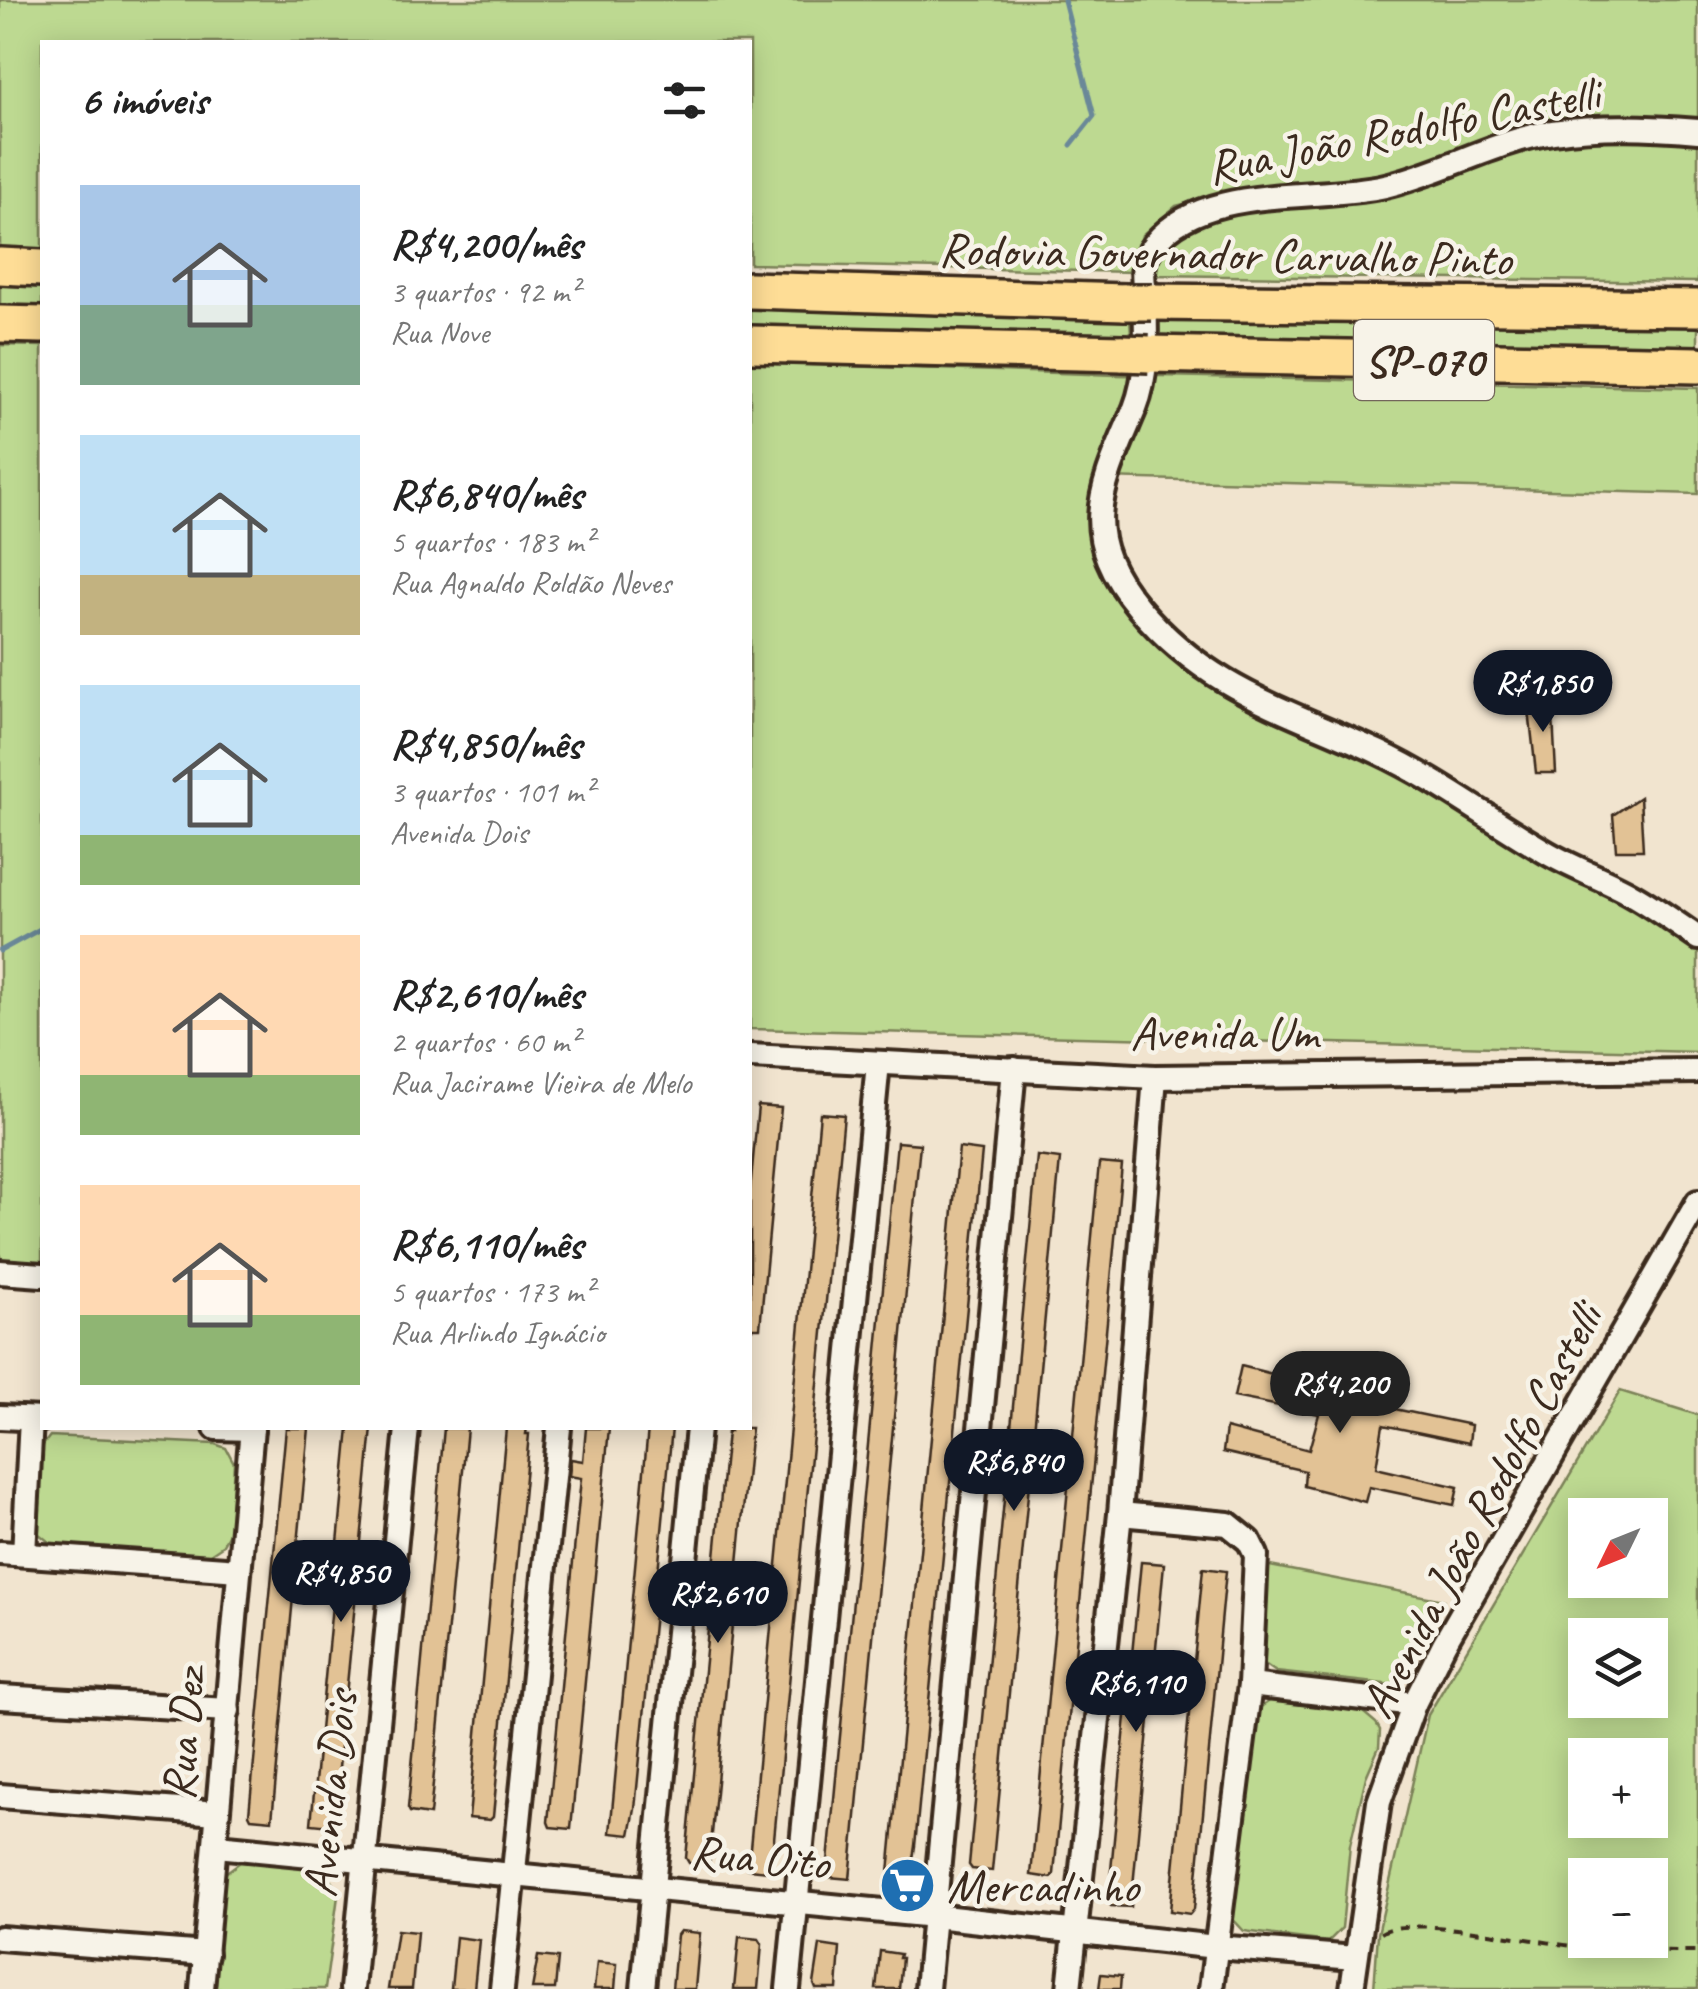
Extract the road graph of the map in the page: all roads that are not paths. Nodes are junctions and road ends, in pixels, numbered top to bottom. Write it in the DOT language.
graph roads {
  1 [pos="1698,131"];
  2 [pos="0,266"];
  3 [pos="40,268"];
  4 [pos="752,290"];
  5 [pos="1698,308"];
  6 [pos="0,324"];
  7 [pos="40,325"];
  8 [pos="752,344"];
  9 [pos="1698,365"];
  10 [pos="1673,921"];
  11 [pos="1698,938"];
  12 [pos="1698,952"];
  13 [pos="752,1056"];
  14 [pos="878,1064"];
  15 [pos="1014,1069"];
  16 [pos="1698,1071"];
  17 [pos="1154,1077"];
  18 [pos="1698,1202"];
  19 [pos="0,1272"];
  20 [pos="40,1275"];
  21 [pos="0,1417"];
  22 [pos="37,1419"];
  23 [pos="252,1430"];
  24 [pos="407,1430"];
  25 [pos="559,1430"];
  26 [pos="698,1430"];
  27 [pos="1120,1514"];
  28 [pos="12,1554"];
  29 [pos="239,1570"];
  30 [pos="1250,1685"];
  31 [pos="0,1697"];
  32 [pos="1414,1704"];
  33 [pos="228,1710"];
  34 [pos="0,1796"];
  35 [pos="216,1812"];
  36 [pos="216,1846"];
  37 [pos="366,1862"];
  38 [pos="514,1877"];
  39 [pos="653,1889"];
  40 [pos="798,1902"];
  41 [pos="934,1916"];
  42 [pos="1075,1932"];
  43 [pos="0,1938"];
  44 [pos="1216,1947"];
  45 [pos="206,1954"];
  46 [pos="1355,1958"];
  47 [pos="202,1989"];
  48 [pos="352,1989"];
  49 [pos="502,1989"];
  50 [pos="643,1989"];
  51 [pos="788,1989"];
  52 [pos="927,1989"];
  53 [pos="1069,1989"];
  54 [pos="1211,1989"];
  55 [pos="1352,1989"];
  1 -- 10 [label="street, Rua João Rodolfo Castelli"];
  2 -- 3 [label="highway"];
  4 -- 5 [label="highway, Rodovia Governador Carvalho Pinto / SP-070"];
  6 -- 7 [label="highway"];
  8 -- 9 [label="highway, SP-070"];
  10 -- 11 [label="street, Rua João Rodolfo Castelli"];
  10 -- 12 [label="street"];
  13 -- 14 [label="street, Avenida Um"];
  14 -- 15 [label="street, Avenida Um"];
  14 -- 40 [label="street"];
  15 -- 17 [label="street, Avenida Um"];
  15 -- 41 [label="street"];
  16 -- 17 [label="street, Avenida Um"];
  17 -- 27 [label="street"];
  18 -- 32 [label="street, Avenida João Rodolfo Castelli"];
  19 -- 20 [label="street"];
  21 -- 22 [label="street"];
  22 -- 28 [label="street"];
  23 -- 29 [label="street, Rua Dez"];
  24 -- 37 [label="street, Avenida Dois"];
  25 -- 38 [label="street"];
  26 -- 39 [label="street"];
  27 -- 30 [label="street"];
  27 -- 42 [label="street"];
  28 -- 29 [label="street"];
  29 -- 33 [label="street, Rua Dez"];
  30 -- 32 [label="street"];
  30 -- 44 [label="street"];
  31 -- 33 [label="street"];
  32 -- 46 [label="street, Avenida João Rodolfo Castelli"];
  33 -- 35 [label="street, Rua Dez"];
  34 -- 35 [label="street"];
  35 -- 36 [label="street, Rua Dez"];
  36 -- 37 [label="street, Rua Oito"];
  36 -- 45 [label="street, Rua Dez"];
  37 -- 38 [label="street, Rua Oito"];
  37 -- 48 [label="street, Avenida Dois"];
  38 -- 39 [label="street, Rua Oito"];
  38 -- 49 [label="street"];
  39 -- 40 [label="street, Rua Oito"];
  39 -- 50 [label="street"];
  40 -- 41 [label="street, Rua Oito"];
  40 -- 51 [label="street"];
  41 -- 42 [label="street, Rua Oito"];
  41 -- 52 [label="street"];
  42 -- 44 [label="street, Rua Oito"];
  42 -- 53 [label="street"];
  43 -- 45 [label="street"];
  44 -- 46 [label="street, Rua Oito"];
  44 -- 54 [label="street"];
  45 -- 47 [label="street, Rua Dez"];
  46 -- 55 [label="street, Avenida João Rodolfo Castelli"];
}
